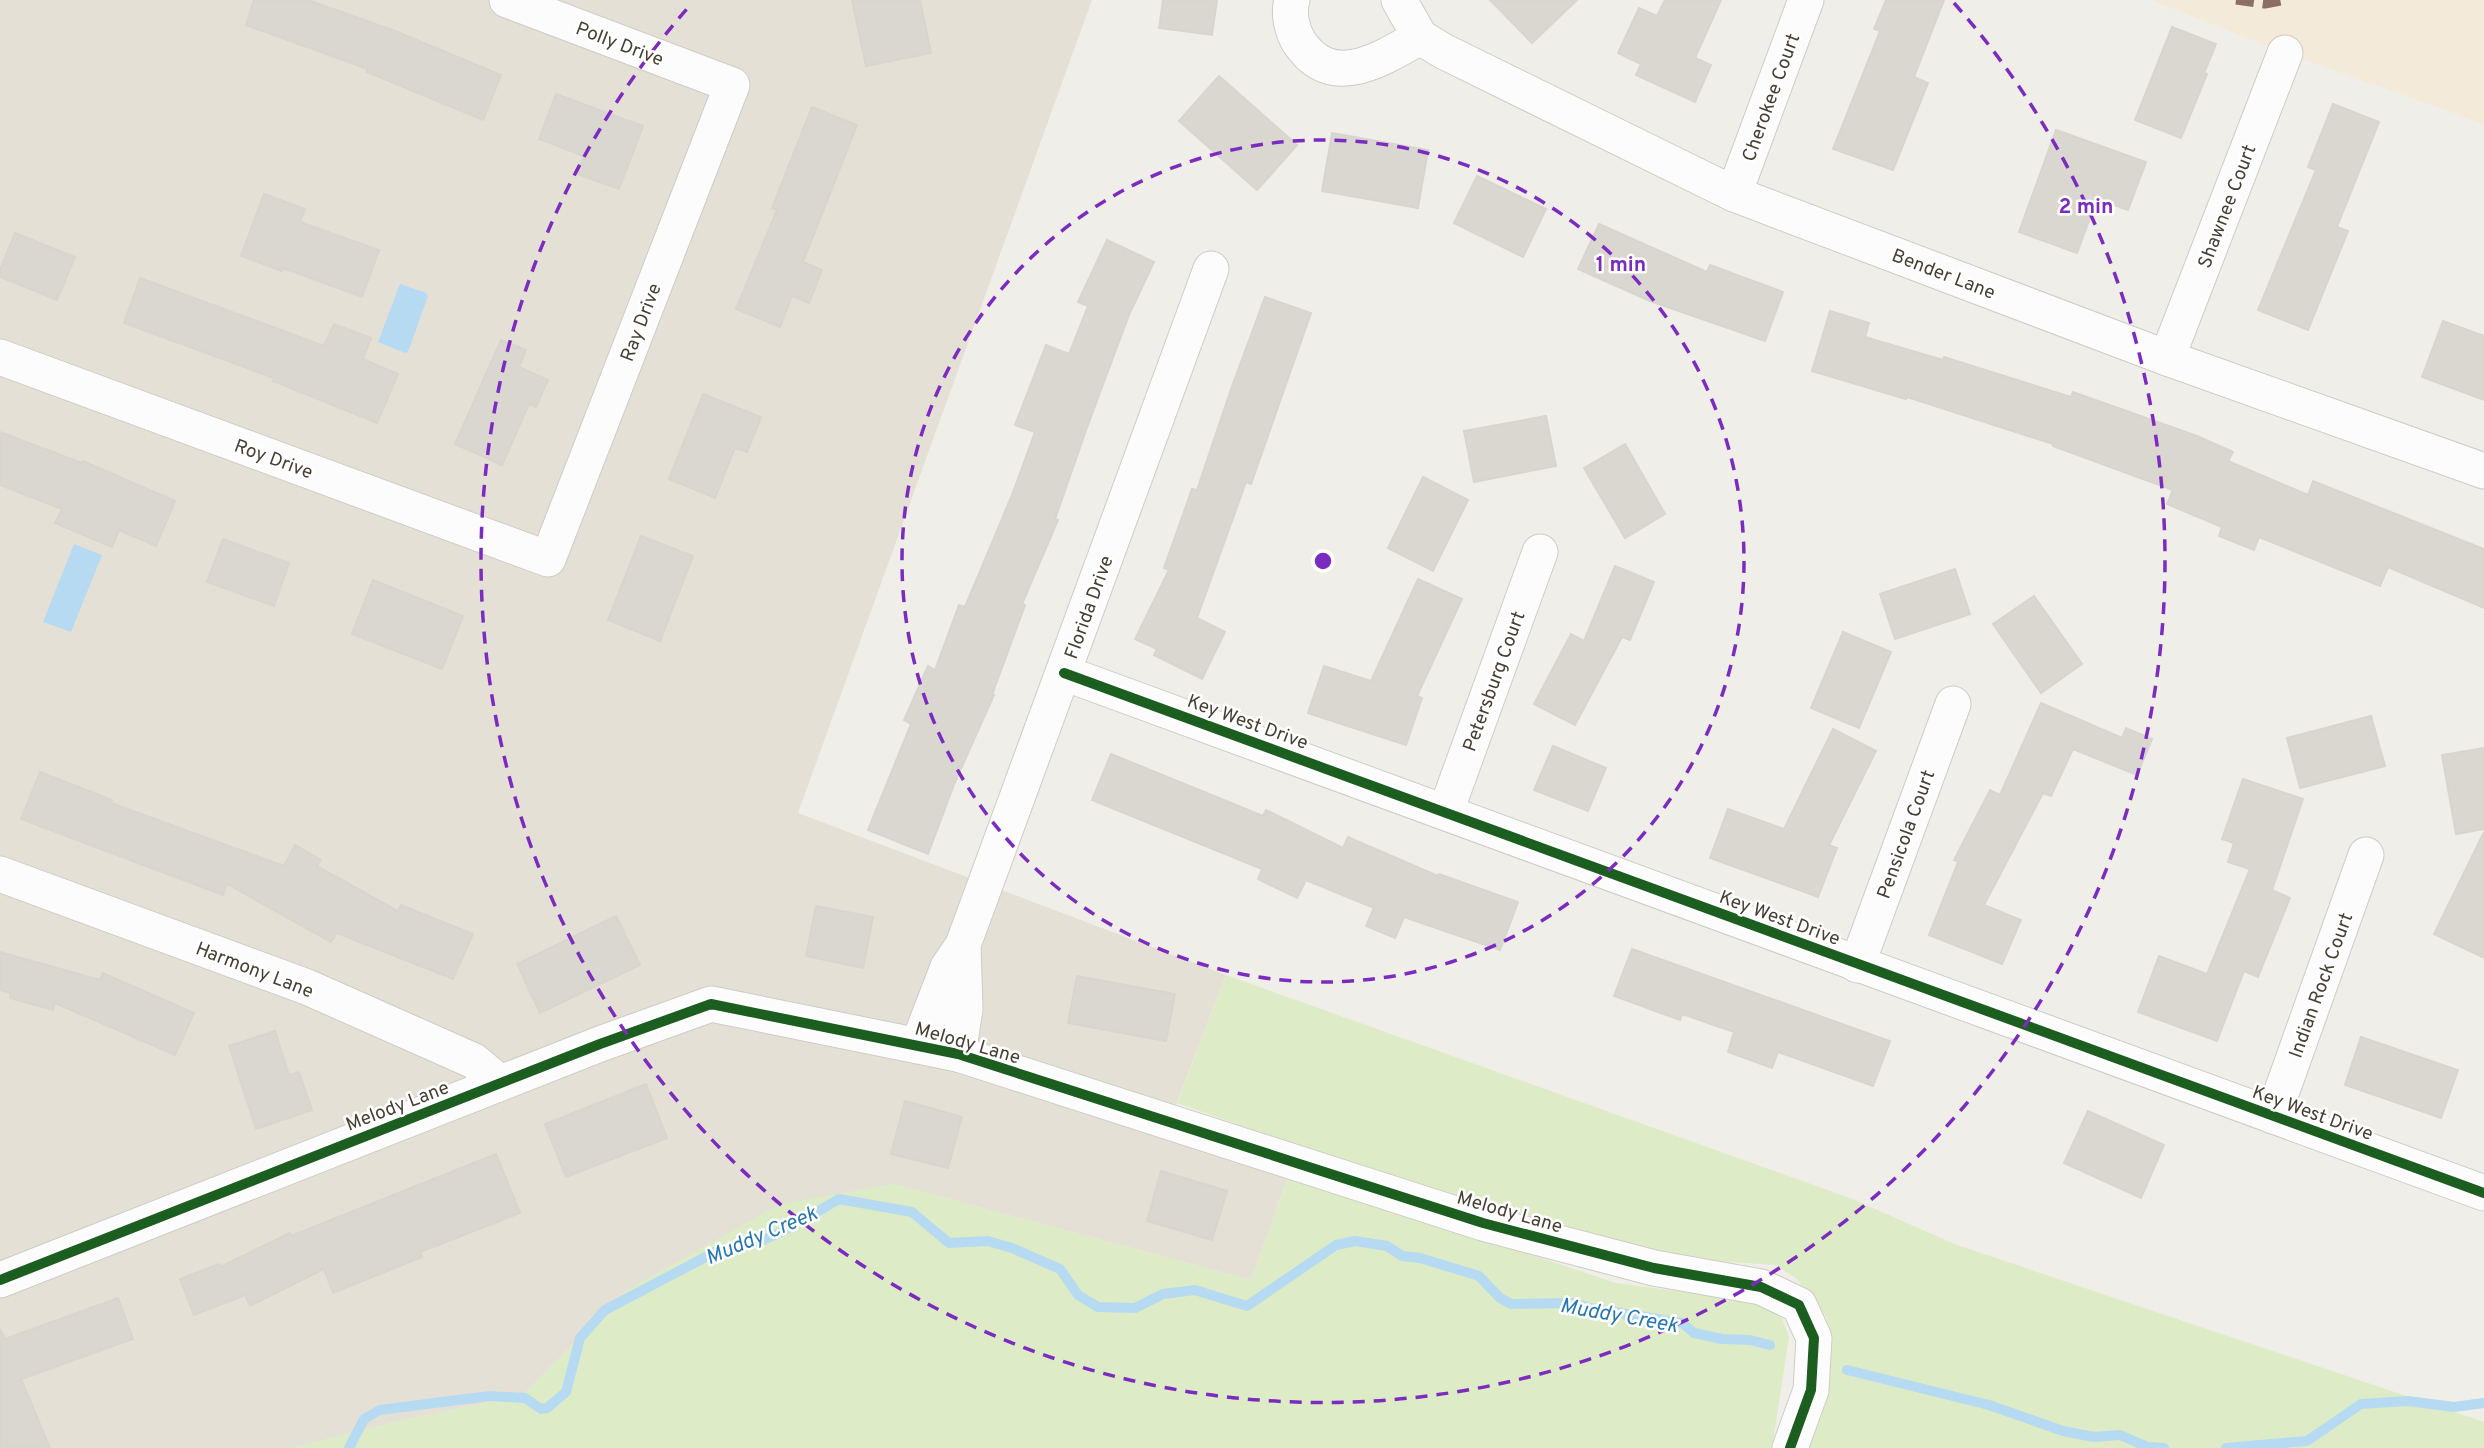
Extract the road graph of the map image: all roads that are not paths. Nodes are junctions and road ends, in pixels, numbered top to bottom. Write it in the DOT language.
graph roads {
  1 [pos="507,0"];
  2 [pos="1292,0"];
  3 [pos="1399,0"];
  4 [pos="1806,0"];
  5 [pos="1420,37"];
  6 [pos="2285,53"];
  7 [pos="732,85"];
  8 [pos="1734,194"];
  9 [pos="1211,269"];
  10 [pos="0,357"];
  11 [pos="2167,358"];
  12 [pos="2484,471"];
  13 [pos="1540,552"];
  14 [pos="548,559"];
  15 [pos="1064,673"];
  16 [pos="1954,704"];
  17 [pos="1446,811"];
  18 [pos="2366,855"];
  19 [pos="0,874"];
  20 [pos="963,944"];
  21 [pos="1857,965"];
  22 [pos="918,1045"];
  23 [pos="958,1054"];
  24 [pos="500,1083"];
  25 [pos="2273,1116"];
  26 [pos="2484,1193"];
  27 [pos="0,1280"];
  28 [pos="1790,1448"];
  1 -- 7 [label="street, Polly Drive"];
  2 -- 5 [label="street"];
  3 -- 5 [label="street"];
  4 -- 8 [label="street, Cherokee Court"];
  5 -- 8 [label="street, Bender Lane"];
  6 -- 11 [label="street, Shawnee Court"];
  7 -- 14 [label="street, Ray Drive"];
  8 -- 11 [label="street, Bender Lane"];
  9 -- 15 [label="street, Florida Drive"];
  10 -- 14 [label="street, Roy Drive"];
  11 -- 12 [label="street, Bender Lane"];
  13 -- 17 [label="street, Petersburg Court"];
  15 -- 17 [label="street, Key West Drive"];
  15 -- 20 [label="street, Florida Drive"];
  16 -- 21 [label="street, Pensicola Court"];
  17 -- 21 [label="street, Key West Drive"];
  18 -- 25 [label="street, Indian Rock Court"];
  19 -- 24 [label="street, Harmony Lane"];
  20 -- 22 [label="street, Florida Drive"];
  20 -- 23 [label="street, Florida Drive"];
  21 -- 25 [label="street, Key West Drive"];
  22 -- 23 [label="street, Melody Lane"];
  22 -- 24 [label="street, Melody Lane"];
  23 -- 28 [label="street, Melody Lane"];
  24 -- 27 [label="street, Melody Lane"];
  25 -- 26 [label="street, Key West Drive"];
}
